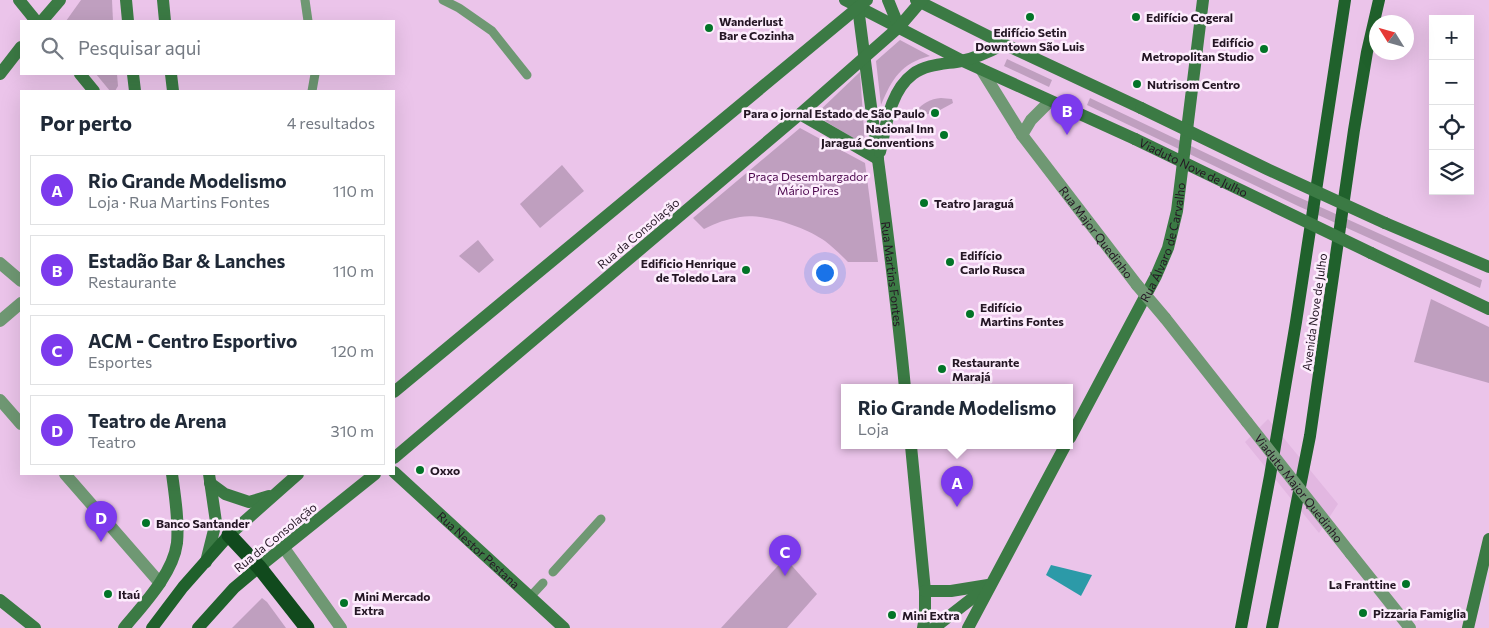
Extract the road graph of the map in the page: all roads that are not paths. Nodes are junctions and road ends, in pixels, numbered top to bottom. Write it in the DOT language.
graph roads {
  1 [pos="19,0"];
  2 [pos="60,0"];
  3 [pos="126,0"];
  4 [pos="163,0"];
  5 [pos="305,0"];
  6 [pos="443,0"];
  7 [pos="845,0"];
  8 [pos="888,0"];
  9 [pos="1203,0"];
  10 [pos="1345,0"];
  11 [pos="1379,0"];
  12 [pos="920,1"];
  13 [pos="862,3"];
  14 [pos="35,20"];
  15 [pos="43,20"];
  16 [pos="128,20"];
  17 [pos="165,20"];
  18 [pos="308,20"];
  19 [pos="899,27"];
  20 [pos="1004,44"];
  21 [pos="20,49"];
  22 [pos="865,57"];
  23 [pos="963,61"];
  24 [pos="981,69"];
  25 [pos="0,74"];
  26 [pos="81,75"];
  27 [pos="133,75"];
  28 [pos="171,75"];
  29 [pos="315,75"];
  30 [pos="527,75"];
  31 [pos="93,90"];
  32 [pos="135,90"];
  33 [pos="173,90"];
  34 [pos="312,90"];
  35 [pos="1050,101"];
  36 [pos="800,114"];
  37 [pos="1022,135"];
  38 [pos="878,159"];
  39 [pos="0,263"];
  40 [pos="1489,267"];
  41 [pos="20,279"];
  42 [pos="20,304"];
  43 [pos="1489,309"];
  44 [pos="0,321"];
  45 [pos="905,384"];
  46 [pos="395,391"];
  47 [pos="0,400"];
  48 [pos="1247,422"];
  49 [pos="20,423"];
  50 [pos="1073,432"];
  51 [pos="911,449"];
  52 [pos="1063,449"];
  53 [pos="395,457"];
  54 [pos="395,473"];
  55 [pos="66,475"];
  56 [pos="172,475"];
  57 [pos="297,475"];
  58 [pos="374,475"];
  59 [pos="209,478"];
  60 [pos="274,495"];
  61 [pos="601,519"];
  62 [pos="229,535"];
  63 [pos="1489,539"];
  64 [pos="284,548"];
  65 [pos="206,562"];
  66 [pos="259,567"];
  67 [pos="553,572"];
  68 [pos="160,583"];
  69 [pos="543,583"];
  70 [pos="990,585"];
  71 [pos="925,591"];
  72 [pos="530,597"];
  73 [pos="0,600"];
  74 [pos="35,628"];
  75 [pos="124,628"];
  76 [pos="152,628"];
  77 [pos="198,628"];
  78 [pos="307,628"];
  79 [pos="341,628"];
  80 [pos="564,628"];
  81 [pos="923,628"];
  82 [pos="934,628"];
  83 [pos="968,628"];
  84 [pos="1241,628"];
  85 [pos="1272,628"];
  86 [pos="1410,628"];
  87 [pos="1468,628"];
  1 -- 14 [label="main road"];
  2 -- 15 [label="main road"];
  3 -- 16 [label="main road"];
  4 -- 17 [label="main road"];
  5 -- 18 [label="lane"];
  6 -- 30 [label="lane"];
  7 -- 13 [label="main road, Viaduto Nove de Julho"];
  8 -- 19 [label="main road"];
  9 -- 50 [label="main road, Rua Álvaro de Carvalho"];
  10 -- 84 [label="main road, Avenida Nove de Julho"];
  11 -- 85 [label="main road, Avenida Nove de Julho"];
  12 -- 19 [label="main road, Rua da Consolação"];
  12 -- 20 [label="main road"];
  13 -- 19 [label="main road, Viaduto Nove de Julho"];
  13 -- 22 [label="main road, Rua Martins Fontes"];
  13 -- 46 [label="main road"];
  19 -- 22 [label="main road, Rua da Consolação"];
  19 -- 23 [label="main road, Viaduto Nove de Julho"];
  20 -- 23 [label="main road, Rua Martins Fontes"];
  20 -- 40 [label="main road, bridge"];
  21 -- 25 [label="main road"];
  22 -- 36 [label="main road, Rua da Consolação"];
  22 -- 38 [label="main road, Rua Martins Fontes"];
  23 -- 24 [label="main road, Viaduto Nove de Julho"];
  23 -- 38 [label="main road, Rua Martins Fontes"];
  24 -- 35 [label="main road, Viaduto Nove de Julho"];
  24 -- 37 [label="street, Rua Major Quedinho"];
  26 -- 31 [label="main road"];
  27 -- 32 [label="main road"];
  28 -- 33 [label="main road"];
  29 -- 34 [label="lane"];
  35 -- 37 [label="street"];
  35 -- 43 [label="main road, Viaduto Nove de Julho, bridge"];
  36 -- 38 [label="main road"];
  36 -- 53 [label="main road, Rua da Consolação"];
  37 -- 48 [label="street, Rua Major Quedinho, bridge"];
  38 -- 45 [label="main road, Rua Martins Fontes"];
  39 -- 41 [label="street"];
  42 -- 44 [label="street"];
  47 -- 49 [label="street"];
  48 -- 86 [label="street, Viaduto Major Quedinho, bridge"];
  51 -- 71 [label="main road"];
  52 -- 70 [label="main road"];
  54 -- 72 [label="main road, Rua Nestor Pestana"];
  55 -- 68 [label="street"];
  56 -- 68 [label="main road"];
  57 -- 60 [label="main road"];
  58 -- 64 [label="main road, Rua da Consolação"];
  59 -- 60 [label="main road"];
  59 -- 65 [label="main road"];
  60 -- 62 [label="main road"];
  61 -- 67 [label="lane"];
  62 -- 65 [label="main road"];
  62 -- 66 [label="highway"];
  63 -- 87 [label="main road"];
  64 -- 66 [label="main road, Rua da Consolação"];
  64 -- 79 [label="street"];
  65 -- 76 [label="main road"];
  66 -- 77 [label="main road, Rua da Consolação"];
  66 -- 78 [label="highway"];
  68 -- 75 [label="main road"];
  69 -- 72 [label="lane"];
  70 -- 71 [label="main road"];
  70 -- 82 [label="main road"];
  70 -- 83 [label="main road"];
  71 -- 81 [label="main road"];
  72 -- 80 [label="main road, Rua Nestor Pestana"];
  73 -- 74 [label="main road"];
}
